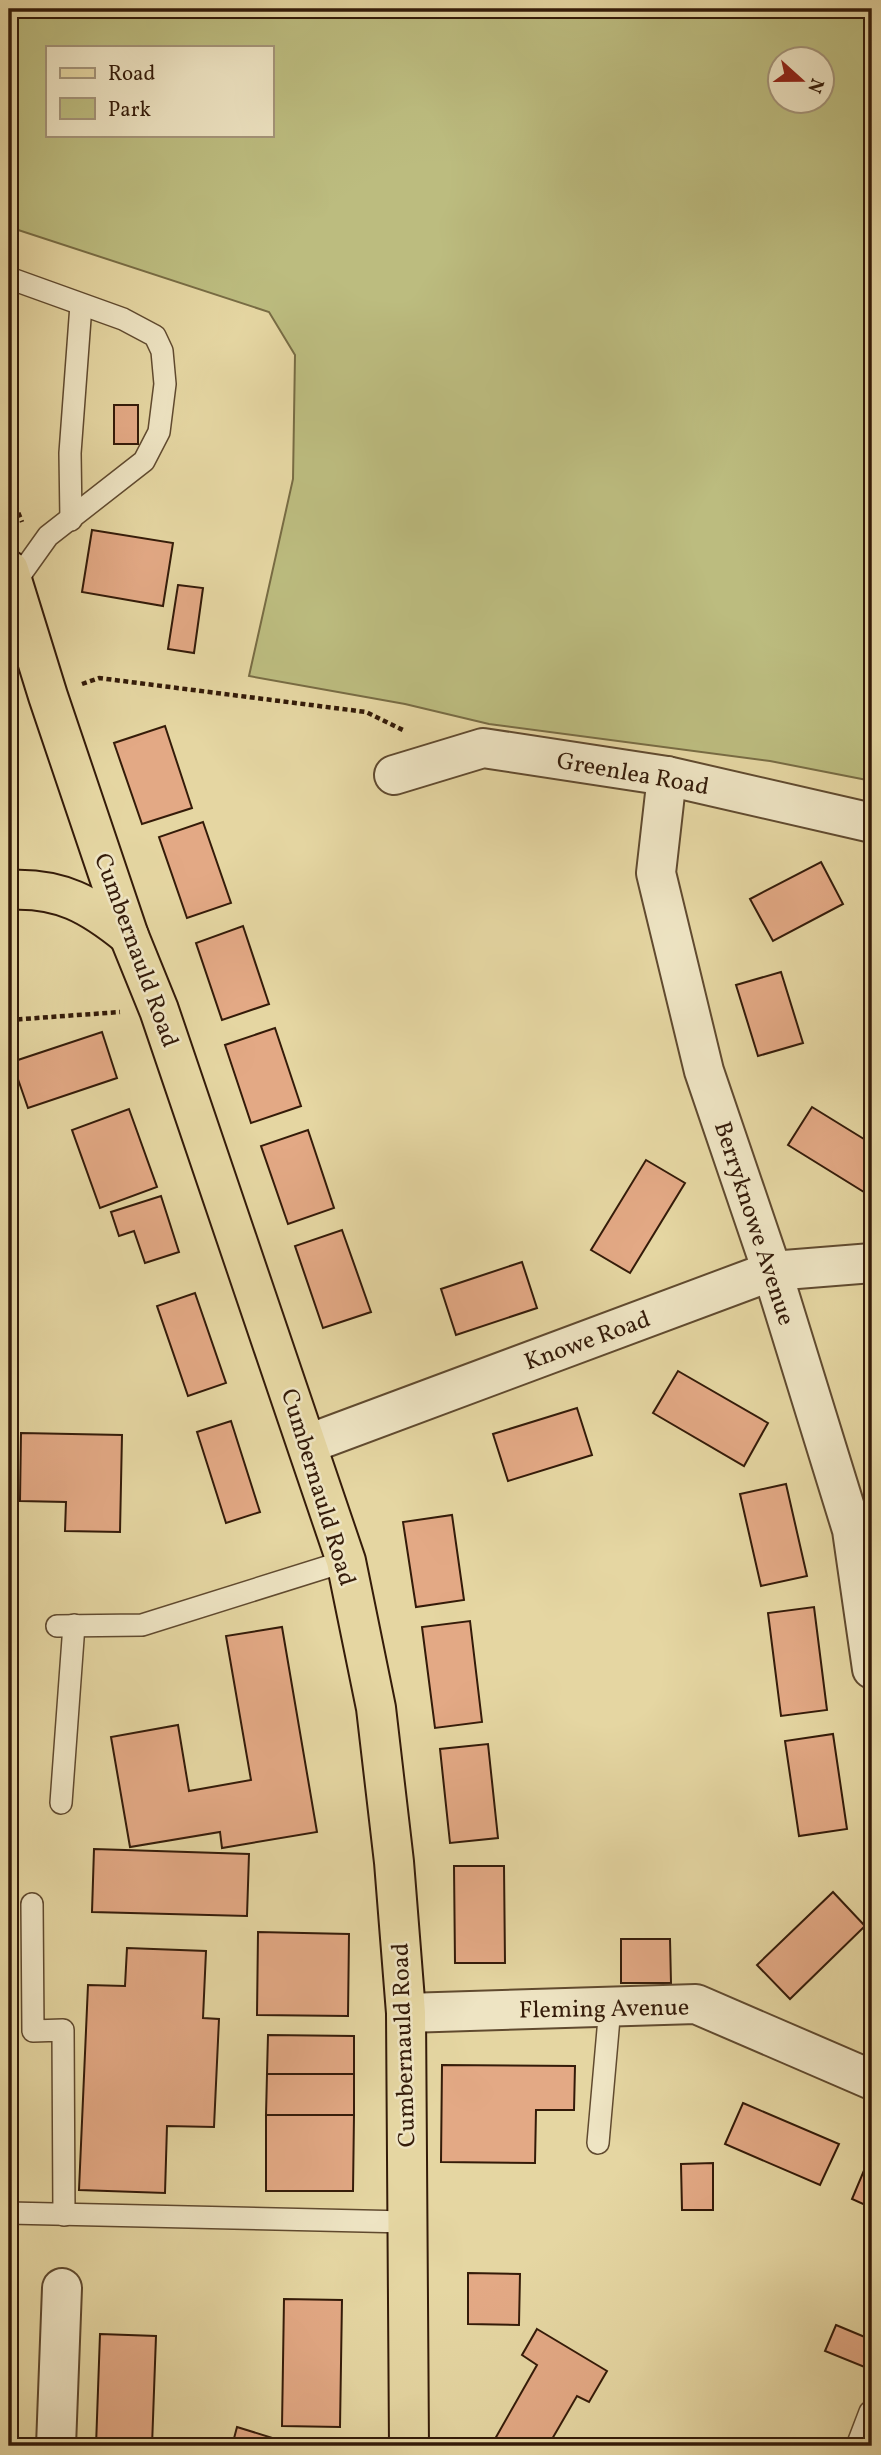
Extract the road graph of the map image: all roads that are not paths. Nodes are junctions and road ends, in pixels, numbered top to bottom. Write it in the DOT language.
graph roads {
  1 [pos="9,278"];
  2 [pos="81,305"];
  3 [pos="71,520"];
  4 [pos="11,578"];
  5 [pos="394,775"];
  6 [pos="667,776"];
  7 [pos="872,823"];
  8 [pos="9,890"];
  9 [pos="129,936"];
  10 [pos="872,1263"];
  11 [pos="772,1271"];
  12 [pos="308,1444"];
  13 [pos="346,1561"];
  14 [pos="872,1669"];
  15 [pos="61,1803"];
  16 [pos="32,1904"];
  17 [pos="610,2007"];
  18 [pos="406,2013"];
  19 [pos="872,2080"];
  20 [pos="598,2143"];
  21 [pos="9,2213"];
  22 [pos="64,2215"];
  23 [pos="407,2222"];
  24 [pos="62,2288"];
  25 [pos="870,2412"];
  26 [pos="56,2446"];
  27 [pos="409,2446"];
  28 [pos="857,2446"];
  1 -- 2 [label="lane"];
  2 -- 3 [label="lane"];
  2 -- 3 [label="lane"];
  3 -- 4 [label="lane"];
  4 -- 9 [label="main road, Cumbernauld Road"];
  5 -- 6 [label="street, Greenlea Road"];
  6 -- 7 [label="street, Greenlea Road"];
  6 -- 11 [label="street, Berryknowe Avenue"];
  8 -- 9 [label="main road"];
  9 -- 12 [label="main road, Cumbernauld Road"];
  10 -- 11 [label="street, Knowe Road"];
  11 -- 12 [label="street, Knowe Road"];
  11 -- 14 [label="street, Berryknowe Avenue"];
  12 -- 13 [label="main road, Cumbernauld Road"];
  13 -- 15 [label="lane"];
  13 -- 18 [label="main road, Cumbernauld Road"];
  16 -- 22 [label="lane"];
  17 -- 18 [label="street, Fleming Avenue"];
  17 -- 19 [label="street, Fleming Avenue"];
  17 -- 20 [label="lane"];
  18 -- 23 [label="main road, Cumbernauld Road"];
  21 -- 22 [label="lane"];
  22 -- 23 [label="lane"];
  23 -- 27 [label="main road, Cumbernauld Road"];
  24 -- 26 [label="street"];
  25 -- 28 [label="lane"];
}
